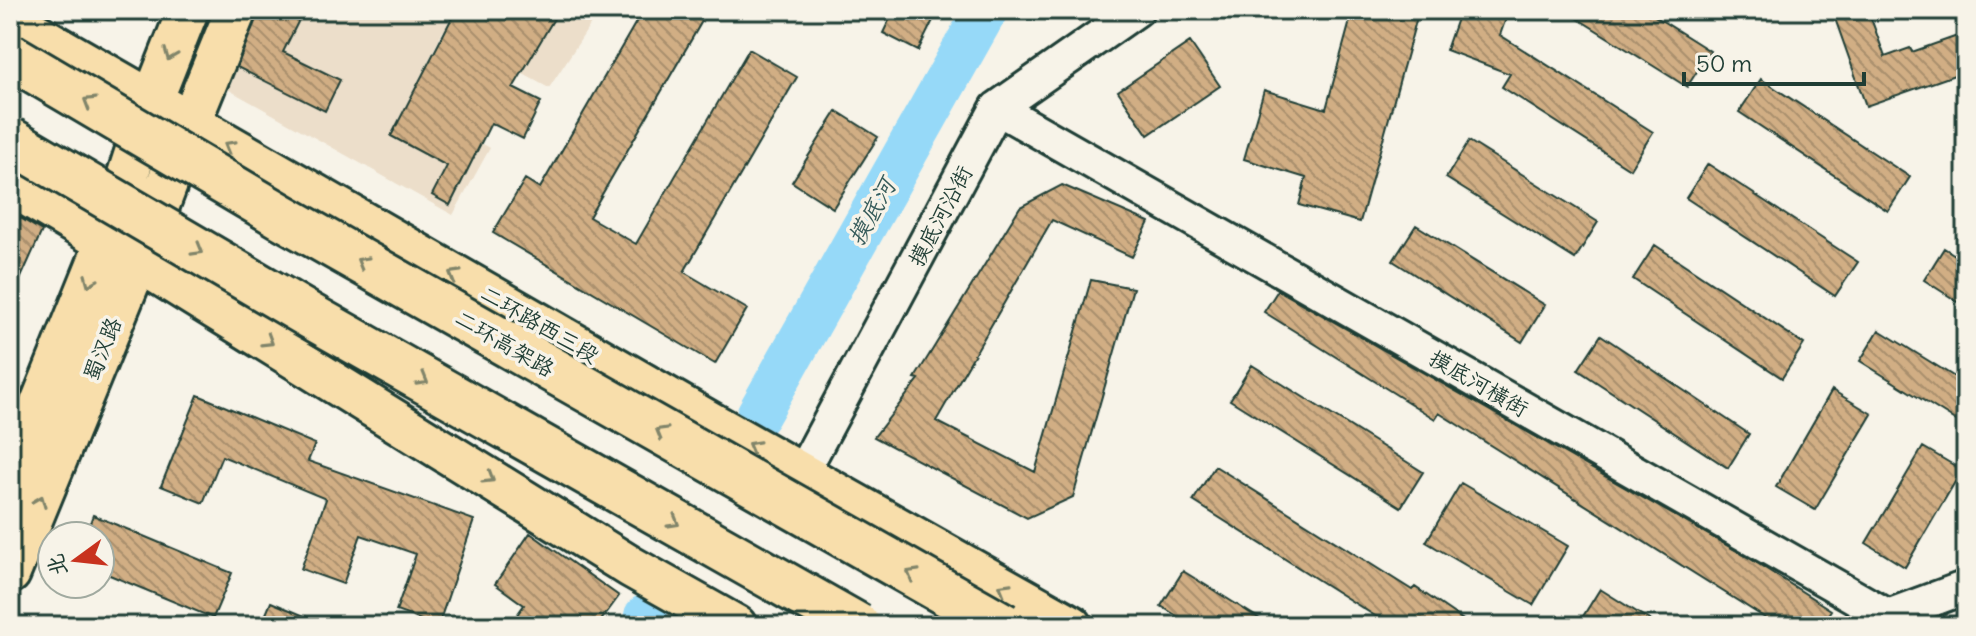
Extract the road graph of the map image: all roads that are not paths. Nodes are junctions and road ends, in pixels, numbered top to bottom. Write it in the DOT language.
graph roads {
  1 [pos="188,10"];
  2 [pos="236,10"];
  3 [pos="1137,10"];
  4 [pos="10,19"];
  5 [pos="10,56"];
  6 [pos="152,101"];
  7 [pos="997,108"];
  8 [pos="190,123"];
  9 [pos="10,140"];
  10 [pos="10,185"];
  11 [pos="122,251"];
  12 [pos="802,473"];
  13 [pos="10,480"];
  14 [pos="10,573"];
  15 [pos="1966,587"];
  16 [pos="1886,621"];
  17 [pos="736,626"];
  18 [pos="858,626"];
  19 [pos="1004,626"];
  20 [pos="1072,626"];
  1 -- 6 [label="main road, 蜀汉路, one-way"];
  2 -- 8 [label="main road, 蜀汉路"];
  3 -- 7 [label="street, 摸底河沿街"];
  4 -- 6 [label="main road, 二环路西三段"];
  19 -- 5 [label="highway, 二环高架路, one-way, bridge"];
  6 -- 8 [label="main road, 二环路西三段"];
  6 -- 11 [label="main road, 蜀汉路"];
  7 -- 12 [label="street, 摸底河沿街"];
  7 -- 16 [label="street, 摸底河横街"];
  8 -- 11 [label="main road, 蜀汉路"];
  12 -- 8 [label="main road, 二环路西三段, one-way"];
  9 -- 18 [label="highway, one-way, bridge"];
  10 -- 11 [label="main road"];
  11 -- 13 [label="main road, 蜀汉路, one-way"];
  14 -- 11 [label="main road, 蜀汉路, one-way"];
  11 -- 17 [label="main road, one-way"];
  20 -- 12 [label="main road, 二环路西三段, one-way"];
  15 -- 16 [label="street, 摸底河横街"];
}
